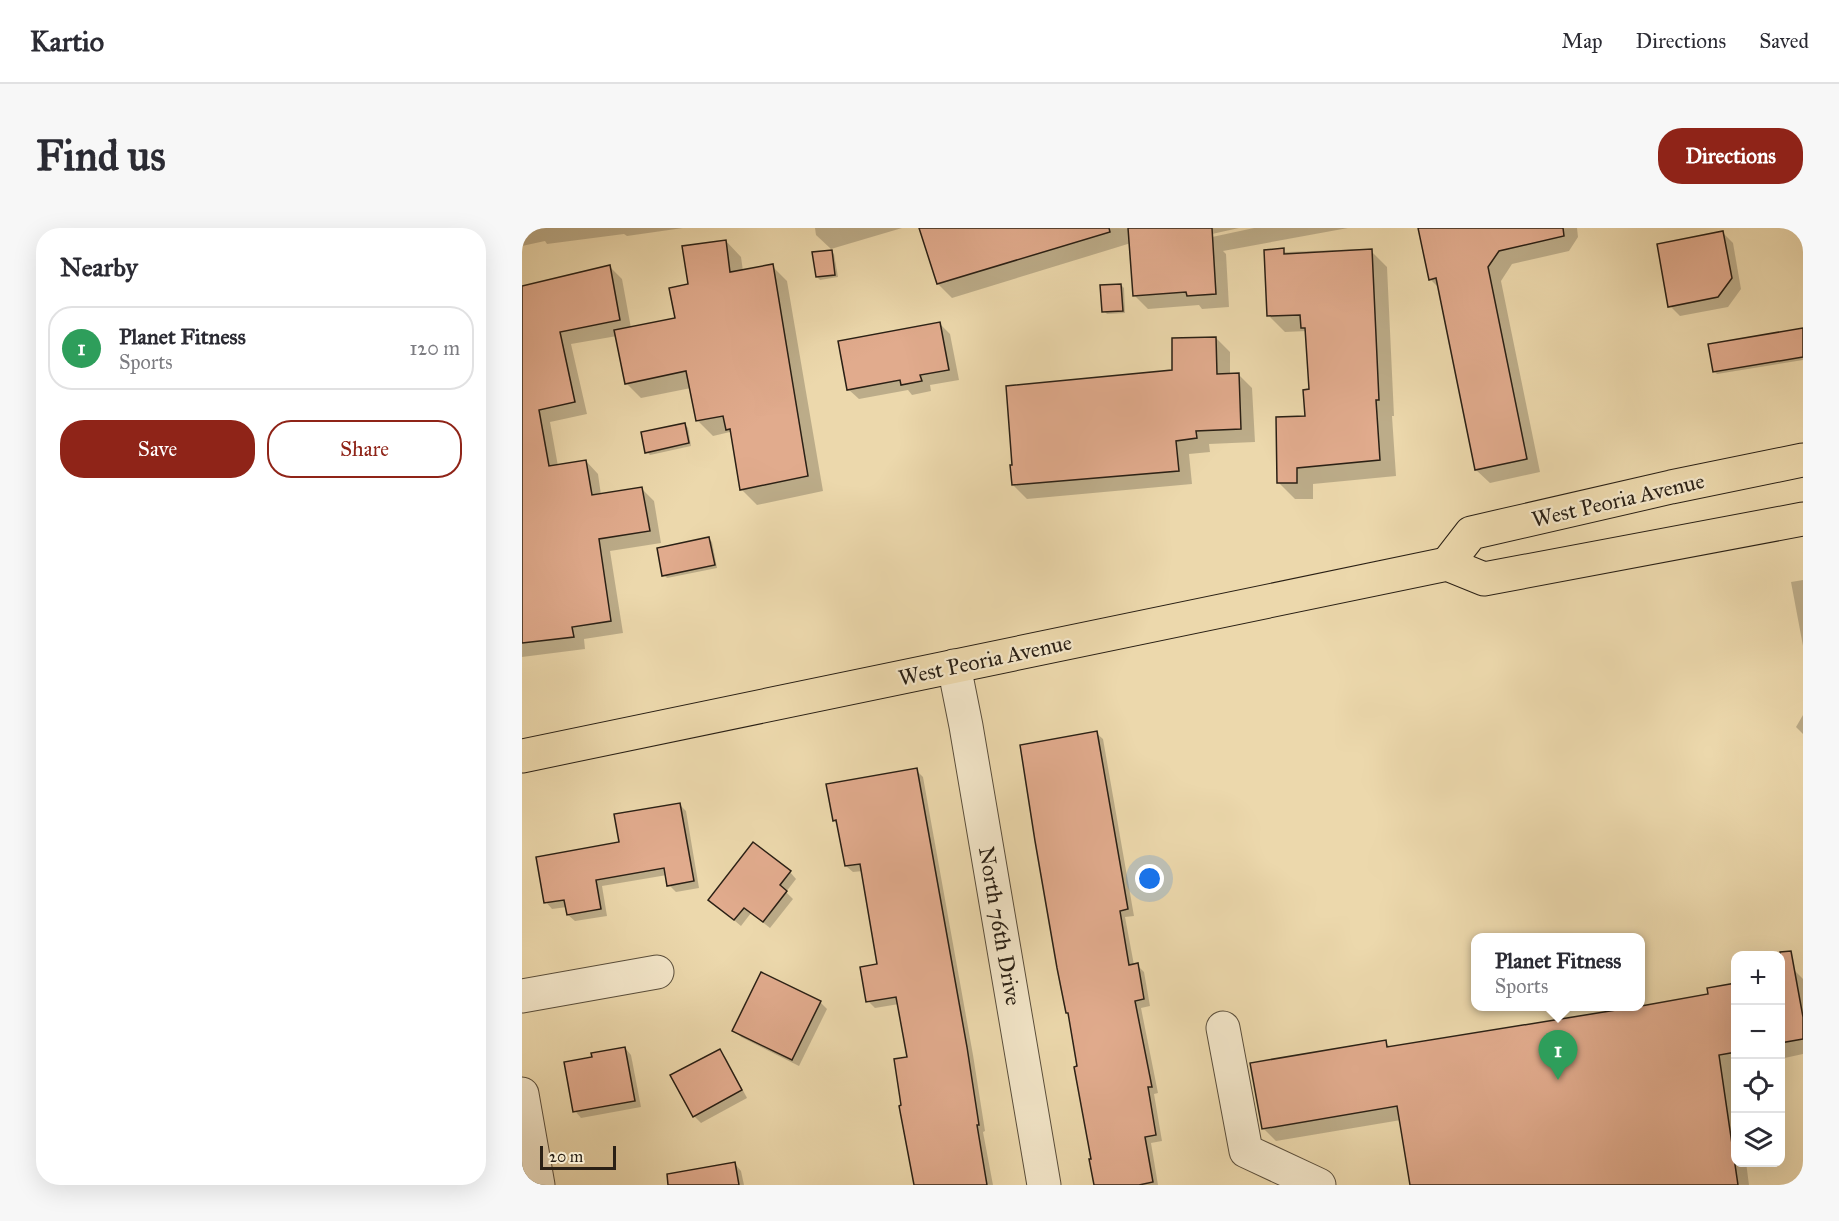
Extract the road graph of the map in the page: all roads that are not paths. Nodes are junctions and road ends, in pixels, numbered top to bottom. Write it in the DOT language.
graph roads {
  1 [pos="1803,460"];
  2 [pos="1803,519"];
  3 [pos="1447,564"];
  4 [pos="954,666"];
  5 [pos="522,756"];
  6 [pos="657,972"];
  7 [pos="522,996"];
  8 [pos="1223,1028"];
  9 [pos="522,1094"];
  10 [pos="538,1185"];
  11 [pos="1044,1185"];
  12 [pos="1318,1185"];
  1 -- 3 [label="main road, West Peoria Avenue"];
  2 -- 3 [label="main road"];
  3 -- 4 [label="main road, West Peoria Avenue"];
  4 -- 5 [label="main road, West Peoria Avenue"];
  4 -- 11 [label="street, North 76th Drive"];
  6 -- 7 [label="street"];
  8 -- 12 [label="street"];
  9 -- 10 [label="street"];
}
